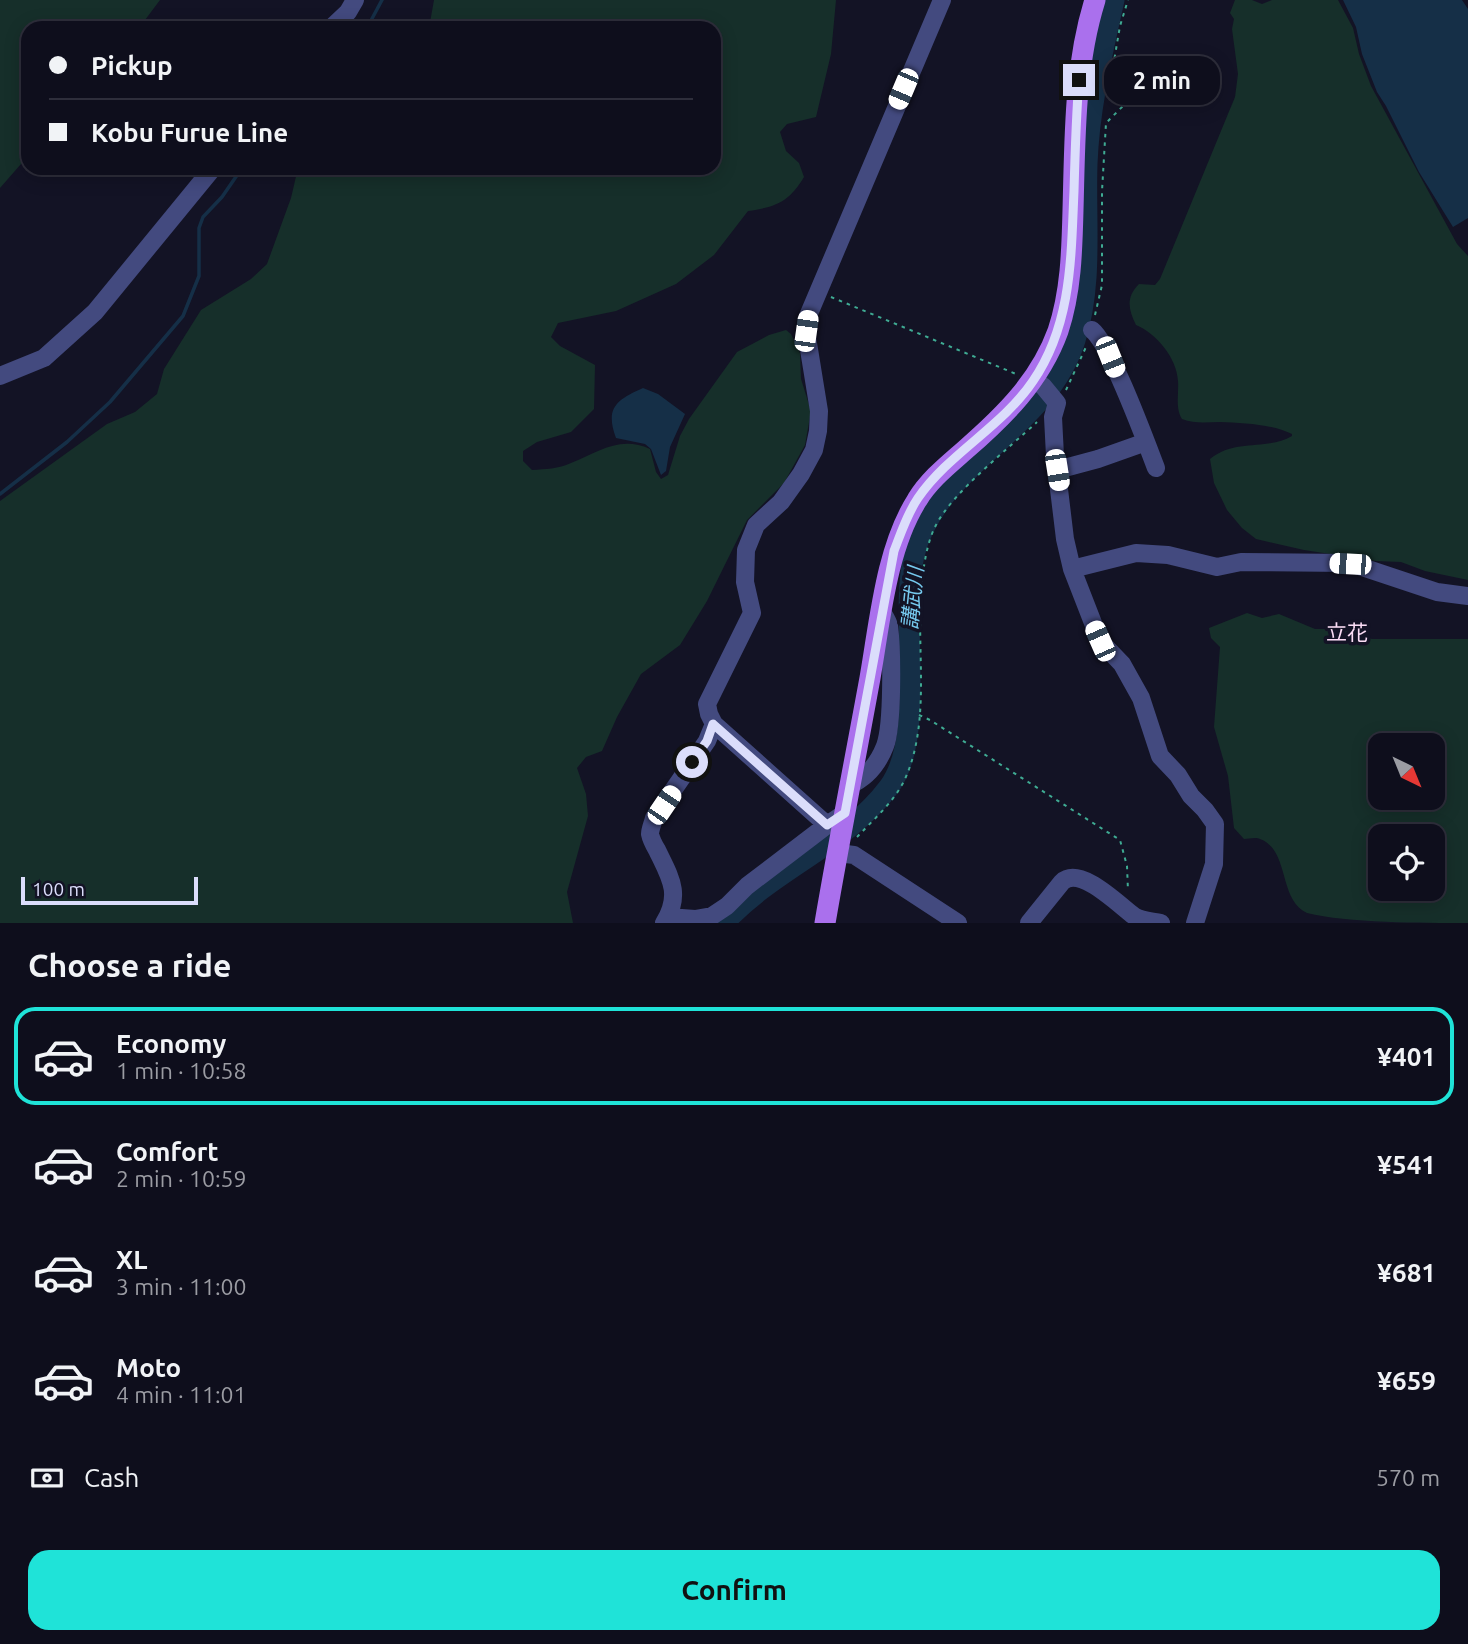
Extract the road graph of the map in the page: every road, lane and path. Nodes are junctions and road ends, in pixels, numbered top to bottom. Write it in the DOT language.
graph roads {
  1 [pos="355,0"];
  2 [pos="942,0"];
  3 [pos="1095,0"];
  4 [pos="1128,0"];
  5 [pos="338,21"];
  6 [pos="207,175"];
  7 [pos="817,292"];
  8 [pos="1092,330"];
  9 [pos="0,376"];
  10 [pos="1047,392"];
  11 [pos="1037,422"];
  12 [pos="1146,442"];
  13 [pos="1156,468"];
  14 [pos="1057,470"];
  15 [pos="1072,569"];
  16 [pos="1468,596"];
  17 [pos="918,715"];
  18 [pos="713,724"];
  19 [pos="839,820"];
  20 [pos="839,849"];
  21 [pos="1122,904"];
  22 [pos="666,920"];
  23 [pos="708,920"];
  24 [pos="825,923"];
  25 [pos="958,923"];
  26 [pos="1029,923"];
  27 [pos="1161,923"];
  28 [pos="1195,923"];
  1 -- 5 [label="street"];
  2 -- 7 [label="street"];
  3 -- 10 [label="main road"];
  4 -- 8 [label="path"];
  6 -- 9 [label="street"];
  7 -- 10 [label="path"];
  7 -- 18 [label="street"];
  8 -- 10 [label="path"];
  8 -- 12 [label="street"];
  10 -- 14 [label="street"];
  10 -- 19 [label="main road"];
  11 -- 17 [label="path"];
  12 -- 13 [label="street"];
  12 -- 14 [label="street"];
  14 -- 15 [label="street"];
  15 -- 16 [label="street"];
  15 -- 28 [label="street"];
  17 -- 20 [label="path"];
  17 -- 21 [label="path"];
  18 -- 19 [label="street"];
  18 -- 22 [label="street"];
  19 -- 20 [label="main road"];
  19 -- 23 [label="street"];
  20 -- 24 [label="main road"];
  20 -- 25 [label="street"];
  21 -- 26 [label="street"];
  21 -- 27 [label="street"];
  22 -- 23 [label="street"];
}
